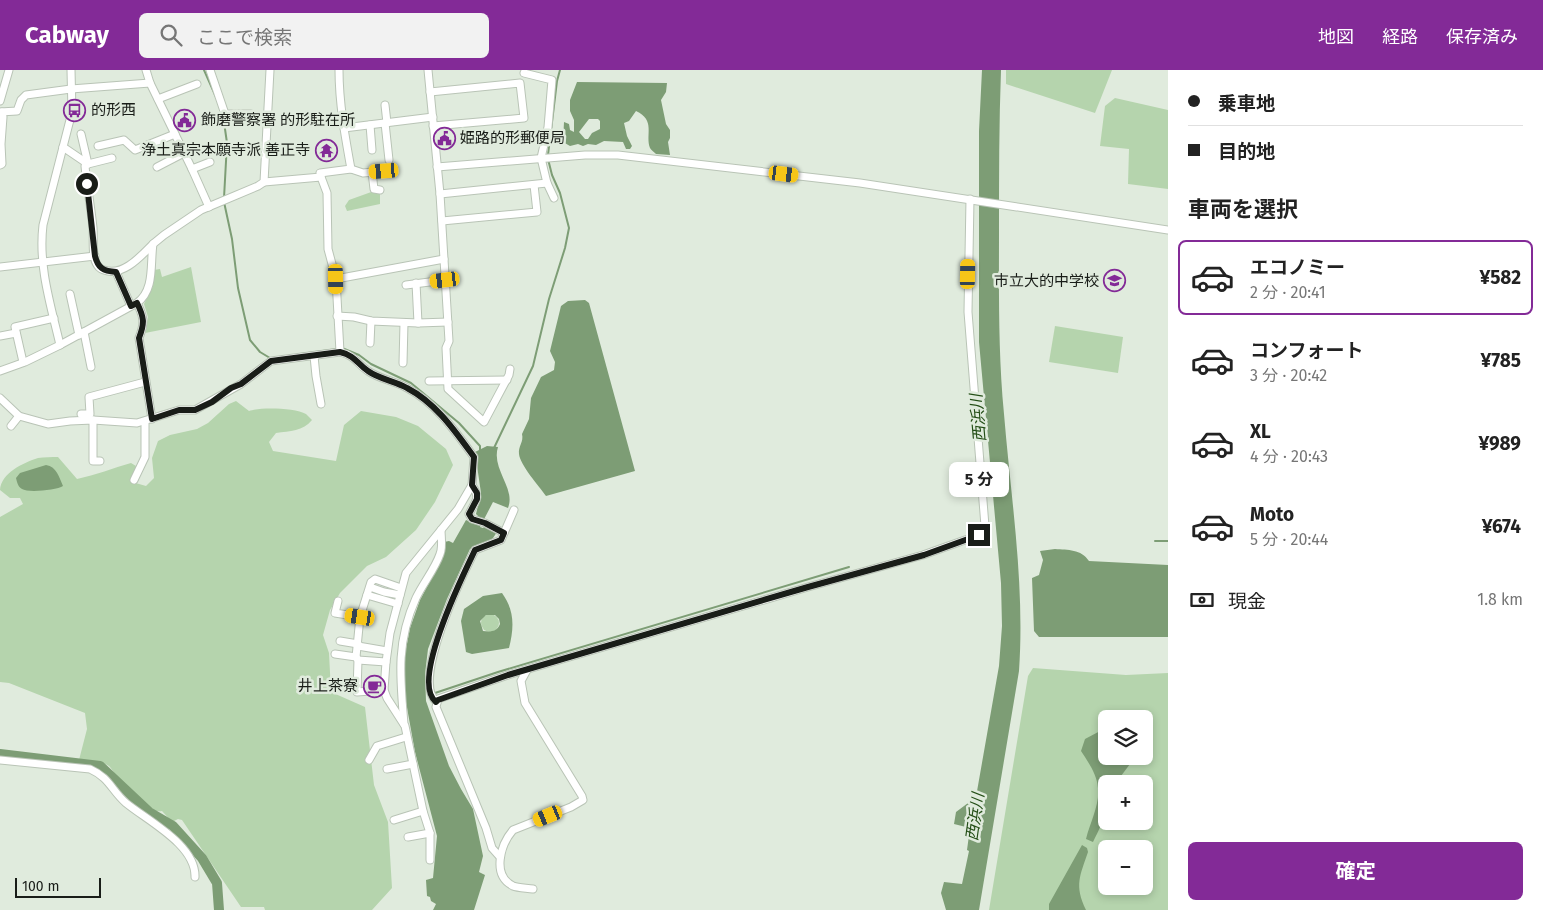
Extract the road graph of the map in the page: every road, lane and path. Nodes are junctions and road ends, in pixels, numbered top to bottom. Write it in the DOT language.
graph roads {
  1 [pos="9,70"];
  2 [pos="71,70"];
  3 [pos="146,70"];
  4 [pos="210,70"];
  5 [pos="270,70"];
  6 [pos="339,70"];
  7 [pos="428,70"];
  8 [pos="524,72"];
  9 [pos="150,83"];
  10 [pos="520,83"];
  11 [pos="197,84"];
  12 [pos="71,89"];
  13 [pos="430,92"];
  14 [pos="158,99"];
  15 [pos="0,101"];
  16 [pos="385,105"];
  17 [pos="1,112"];
  18 [pos="251,114"];
  19 [pos="432,117"];
  20 [pos="386,123"];
  21 [pos="370,125"];
  22 [pos="433,126"];
  23 [pos="344,128"];
  24 [pos="81,134"];
  25 [pos="175,134"];
  26 [pos="0,144"];
  27 [pos="98,146"];
  28 [pos="63,147"];
  29 [pos="372,150"];
  30 [pos="184,153"];
  31 [pos="112,158"];
  32 [pos="546,158"];
  33 [pos="389,160"];
  34 [pos="210,162"];
  35 [pos="88,164"];
  36 [pos="0,165"];
  37 [pos="157,167"];
  38 [pos="437,167"];
  39 [pos="192,169"];
  40 [pos="351,169"];
  41 [pos="384,171"];
  42 [pos="372,172"];
  43 [pos="321,177"];
  44 [pos="264,182"];
  45 [pos="547,183"];
  46 [pos="534,185"];
  47 [pos="380,190"];
  48 [pos="440,194"];
  49 [pos="554,198"];
  50 [pos="972,199"];
  51 [pos="208,206"];
  52 [pos="442,221"];
  53 [pos="1168,230"];
  54 [pos="153,244"];
  55 [pos="95,256"];
  56 [pos="444,260"];
  57 [pos="42,262"];
  58 [pos="0,267"];
  59 [pos="116,272"];
  60 [pos="336,279"];
  61 [pos="445,280"];
  62 [pos="416,283"];
  63 [pos="406,285"];
  64 [pos="70,294"];
  65 [pos="134,304"];
  66 [pos="336,316"];
  67 [pos="54,318"];
  68 [pos="370,321"];
  69 [pos="448,322"];
  70 [pos="404,323"];
  71 [pos="418,323"];
  72 [pos="16,333"];
  73 [pos="82,333"];
  74 [pos="0,336"];
  75 [pos="370,343"];
  76 [pos="60,345"];
  77 [pos="339,348"];
  78 [pos="314,356"];
  79 [pos="23,362"];
  80 [pos="403,363"];
  81 [pos="91,367"];
  82 [pos="510,369"];
  83 [pos="0,371"];
  84 [pos="448,380"];
  85 [pos="507,380"];
  86 [pos="428,381"];
  87 [pos="145,382"];
  88 [pos="0,398"];
  89 [pos="321,404"];
  90 [pos="81,414"];
  91 [pos="19,416"];
  92 [pos="93,420"];
  93 [pos="149,421"];
  94 [pos="11,426"];
  95 [pos="100,461"];
  96 [pos="134,480"];
  97 [pos="472,485"];
  98 [pos="514,510"];
  99 [pos="441,530"];
  100 [pos="504,533"];
  101 [pos="368,591"];
  102 [pos="400,591"];
  103 [pos="338,601"];
  104 [pos="398,604"];
  105 [pos="360,617"];
  106 [pos="395,618"];
  107 [pos="408,621"];
  108 [pos="340,642"];
  109 [pos="358,645"];
  110 [pos="387,651"];
  111 [pos="336,654"];
  112 [pos="357,658"];
  113 [pos="386,662"];
  114 [pos="400,664"];
  115 [pos="526,670"];
  116 [pos="384,690"];
  117 [pos="436,702"];
  118 [pos="405,726"];
  119 [pos="406,737"];
  120 [pos="0,760"];
  121 [pos="369,760"];
  122 [pos="413,764"];
  123 [pos="386,769"];
  124 [pos="423,811"];
  125 [pos="394,820"];
  126 [pos="430,833"];
  127 [pos="408,837"];
  128 [pos="500,857"];
  129 [pos="430,860"];
  130 [pos="195,877"];
  131 [pos="533,889"];
  1 -- 15 [label="street"];
  2 -- 12 [label="street"];
  3 -- 9 [label="street"];
  4 -- 18 [label="street"];
  5 -- 44 [label="street"];
  6 -- 23 [label="street"];
  7 -- 13 [label="street"];
  8 -- 10 [label="street"];
  8 -- 32 [label="street"];
  9 -- 12 [label="street"];
  9 -- 14 [label="street"];
  10 -- 13 [label="street"];
  10 -- 22 [label="street"];
  11 -- 14 [label="street"];
  12 -- 17 [label="street"];
  12 -- 28 [label="street"];
  13 -- 19 [label="street"];
  14 -- 25 [label="street"];
  16 -- 20 [label="street"];
  17 -- 26 [label="street"];
  19 -- 20 [label="street"];
  19 -- 22 [label="street"];
  20 -- 21 [label="street"];
  20 -- 33 [label="street"];
  21 -- 23 [label="street"];
  21 -- 29 [label="street"];
  22 -- 38 [label="street"];
  23 -- 40 [label="street"];
  24 -- 35 [label="street"];
  25 -- 27 [label="street"];
  25 -- 30 [label="street"];
  26 -- 36 [label="street"];
  28 -- 35 [label="street"];
  28 -- 57 [label="street"];
  30 -- 37 [label="street"];
  30 -- 39 [label="street"];
  31 -- 35 [label="street"];
  32 -- 38 [label="street"];
  32 -- 45 [label="street"];
  32 -- 50 [label="street"];
  34 -- 39 [label="street"];
  35 -- 55 [label="street"];
  38 -- 48 [label="street"];
  39 -- 51 [label="street"];
  40 -- 42 [label="street"];
  40 -- 43 [label="street"];
  41 -- 42 [label="street"];
  42 -- 47 [label="street"];
  43 -- 44 [label="street"];
  43 -- 60 [label="street"];
  44 -- 51 [label="street"];
  45 -- 46 [label="street"];
  45 -- 49 [label="street"];
  46 -- 48 [label="street"];
  46 -- 52 [label="street"];
  48 -- 52 [label="street"];
  50 -- 53 [label="street"];
  50 -- 115 [label="street"];
  51 -- 54 [label="street"];
  52 -- 56 [label="street"];
  54 -- 59 [label="street"];
  54 -- 65 [label="street"];
  55 -- 57 [label="street"];
  55 -- 59 [label="street"];
  56 -- 60 [label="street"];
  56 -- 61 [label="street"];
  57 -- 58 [label="street"];
  57 -- 67 [label="street"];
  59 -- 65 [label="street"];
  60 -- 66 [label="street"];
  61 -- 62 [label="street"];
  61 -- 69 [label="street"];
  62 -- 63 [label="street"];
  62 -- 71 [label="street"];
  64 -- 73 [label="street"];
  65 -- 73 [label="street"];
  65 -- 87 [label="street"];
  66 -- 68 [label="street"];
  66 -- 77 [label="street"];
  67 -- 72 [label="street"];
  67 -- 76 [label="street"];
  68 -- 70 [label="street"];
  68 -- 75 [label="street"];
  69 -- 71 [label="street"];
  69 -- 84 [label="street"];
  70 -- 71 [label="street"];
  70 -- 80 [label="street"];
  72 -- 74 [label="street"];
  72 -- 79 [label="street"];
  73 -- 76 [label="street"];
  73 -- 81 [label="street"];
  76 -- 79 [label="street"];
  77 -- 78 [label="street"];
  77 -- 97 [label="street"];
  78 -- 89 [label="street"];
  78 -- 93 [label="street"];
  79 -- 83 [label="street"];
  82 -- 85 [label="street"];
  84 -- 85 [label="street"];
  84 -- 85 [label="street"];
  84 -- 86 [label="street"];
  87 -- 90 [label="street"];
  87 -- 93 [label="street"];
  88 -- 91 [label="street"];
  91 -- 92 [label="street"];
  91 -- 94 [label="street"];
  92 -- 93 [label="street"];
  92 -- 95 [label="street"];
  93 -- 96 [label="street"];
  97 -- 99 [label="street"];
  97 -- 100 [label="street"];
  98 -- 100 [label="street"];
  99 -- 102 [label="street"];
  99 -- 107 [label="street"];
  100 -- 117 [label="street"];
  101 -- 102 [label="street"];
  101 -- 104 [label="street"];
  101 -- 105 [label="street"];
  102 -- 104 [label="street"];
  103 -- 105 [label="street"];
  104 -- 106 [label="street"];
  105 -- 109 [label="street"];
  106 -- 107 [label="street"];
  106 -- 110 [label="street"];
  107 -- 114 [label="street"];
  108 -- 109 [label="street"];
  109 -- 110 [label="street"];
  109 -- 112 [label="street"];
  110 -- 113 [label="street"];
  111 -- 112 [label="street"];
  112 -- 113 [label="street"];
  112 -- 116 [label="street"];
  113 -- 114 [label="street"];
  113 -- 116 [label="street"];
  114 -- 118 [label="street"];
  115 -- 117 [label="street"];
  115 -- 128 [label="street"];
  116 -- 118 [label="street"];
  117 -- 128 [label="street"];
  118 -- 119 [label="street"];
  119 -- 121 [label="street"];
  119 -- 122 [label="street"];
  120 -- 130 [label="street"];
  122 -- 123 [label="street"];
  122 -- 124 [label="street"];
  124 -- 125 [label="street"];
  124 -- 126 [label="street"];
  126 -- 127 [label="street"];
  126 -- 129 [label="street"];
  128 -- 131 [label="street"];
}
